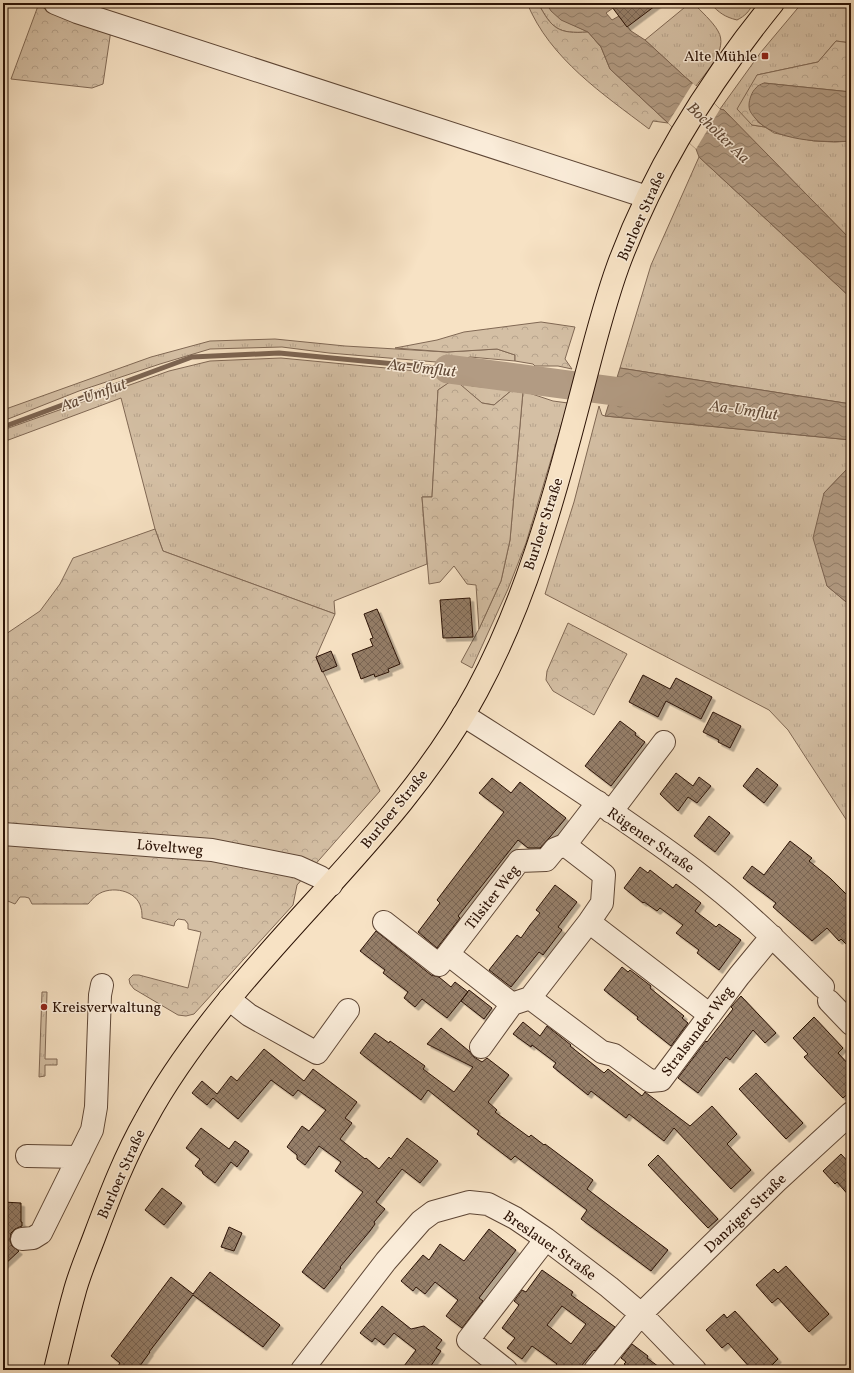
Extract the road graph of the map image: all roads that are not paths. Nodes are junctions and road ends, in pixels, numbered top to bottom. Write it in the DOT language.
graph roads {
  1 [pos="55,3"];
  2 [pos="773,3"];
  3 [pos="647,198"];
  4 [pos="463,715"];
  5 [pos="664,742"];
  6 [pos="605,807"];
  7 [pos="3,834"];
  8 [pos="565,845"];
  9 [pos="331,885"];
  10 [pos="384,922"];
  11 [pos="589,922"];
  12 [pos="772,936"];
  13 [pos="448,954"];
  14 [pos="102,985"];
  15 [pos="229,999"];
  16 [pos="521,1001"];
  17 [pos="348,1010"];
  18 [pos="710,1015"];
  19 [pos="851,1024"];
  20 [pos="481,1047"];
  21 [pos="851,1113"];
  22 [pos="27,1156"];
  23 [pos="79,1157"];
  24 [pos="22,1239"];
  25 [pos="546,1240"];
  26 [pos="641,1314"];
  27 [pos="55,1370"];
  28 [pos="302,1370"];
  29 [pos="506,1370"];
  30 [pos="595,1370"];
  31 [pos="695,1370"];
  1 -- 3 [label="street"];
  2 -- 3 [label="main road, Burloer Straße"];
  3 -- 4 [label="main road, Burloer Straße"];
  4 -- 6 [label="street, Rügener Straße"];
  4 -- 9 [label="main road, Burloer Straße"];
  5 -- 6 [label="street"];
  6 -- 8 [label="street"];
  6 -- 12 [label="street, Rügener Straße"];
  7 -- 9 [label="street, Löveltweg"];
  8 -- 11 [label="street"];
  8 -- 13 [label="street, Tilsiter Weg"];
  9 -- 15 [label="main road, Burloer Straße"];
  10 -- 13 [label="street, Tilsiter Weg"];
  11 -- 16 [label="street"];
  11 -- 18 [label="street"];
  12 -- 18 [label="street, Stralsunder Weg"];
  12 -- 19 [label="street, Rügener Straße"];
  13 -- 16 [label="street"];
  14 -- 23 [label="street"];
  15 -- 17 [label="street"];
  15 -- 27 [label="main road, Burloer Straße"];
  16 -- 18 [label="street, Stralsunder Weg"];
  16 -- 20 [label="street"];
  21 -- 26 [label="street, Danziger Straße"];
  22 -- 23 [label="street"];
  23 -- 24 [label="street"];
  25 -- 26 [label="street, Breslauer Straße"];
  25 -- 28 [label="street, Breslauer Straße"];
  25 -- 29 [label="street"];
  26 -- 30 [label="street, Danziger Straße"];
  26 -- 31 [label="street, Breslauer Straße"];
}
